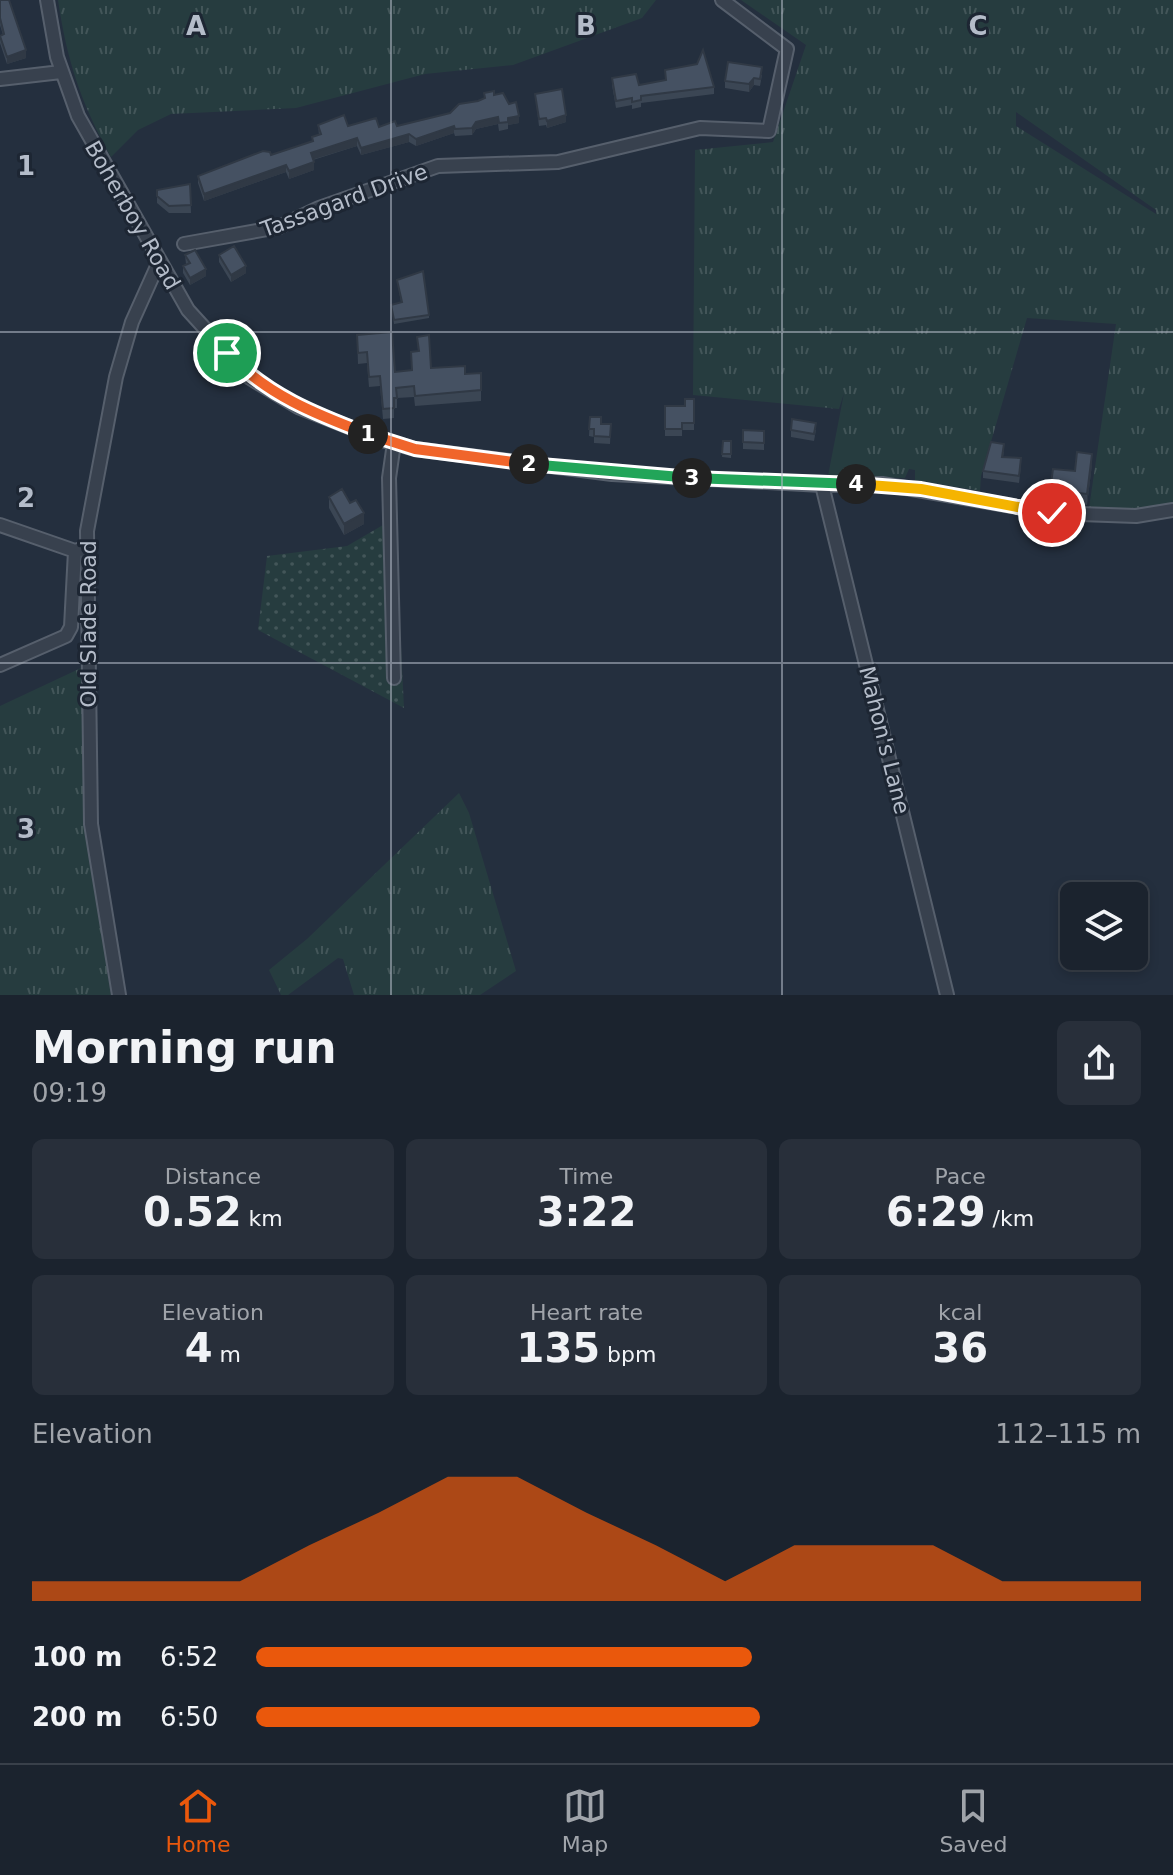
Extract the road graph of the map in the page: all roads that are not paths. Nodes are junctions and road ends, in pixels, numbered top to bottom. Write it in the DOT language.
graph roads {
  1 [pos="47,0"];
  2 [pos="722,0"];
  3 [pos="61,72"];
  4 [pos="0,79"];
  5 [pos="184,244"];
  6 [pos="159,262"];
  7 [pos="394,443"];
  8 [pos="822,485"];
  9 [pos="1173,510"];
  10 [pos="0,525"];
  11 [pos="88,547"];
  12 [pos="75,551"];
  13 [pos="0,665"];
  14 [pos="394,678"];
  15 [pos="119,995"];
  16 [pos="947,995"];
  1 -- 3 [label="street, Boherboy Road"];
  2 -- 5 [label="street, Tassagard Drive"];
  3 -- 4 [label="street"];
  3 -- 6 [label="street, Boherboy Road"];
  6 -- 7 [label="street, Boherboy Road"];
  6 -- 11 [label="street, Old Slade Road"];
  7 -- 8 [label="street, Boherboy Road"];
  7 -- 14 [label="street"];
  8 -- 9 [label="street, Boherboy Road"];
  8 -- 16 [label="street, Mahon's Lane"];
  10 -- 12 [label="street"];
  11 -- 12 [label="street"];
  11 -- 15 [label="street, Old Slade Road"];
  12 -- 13 [label="street"];
}
